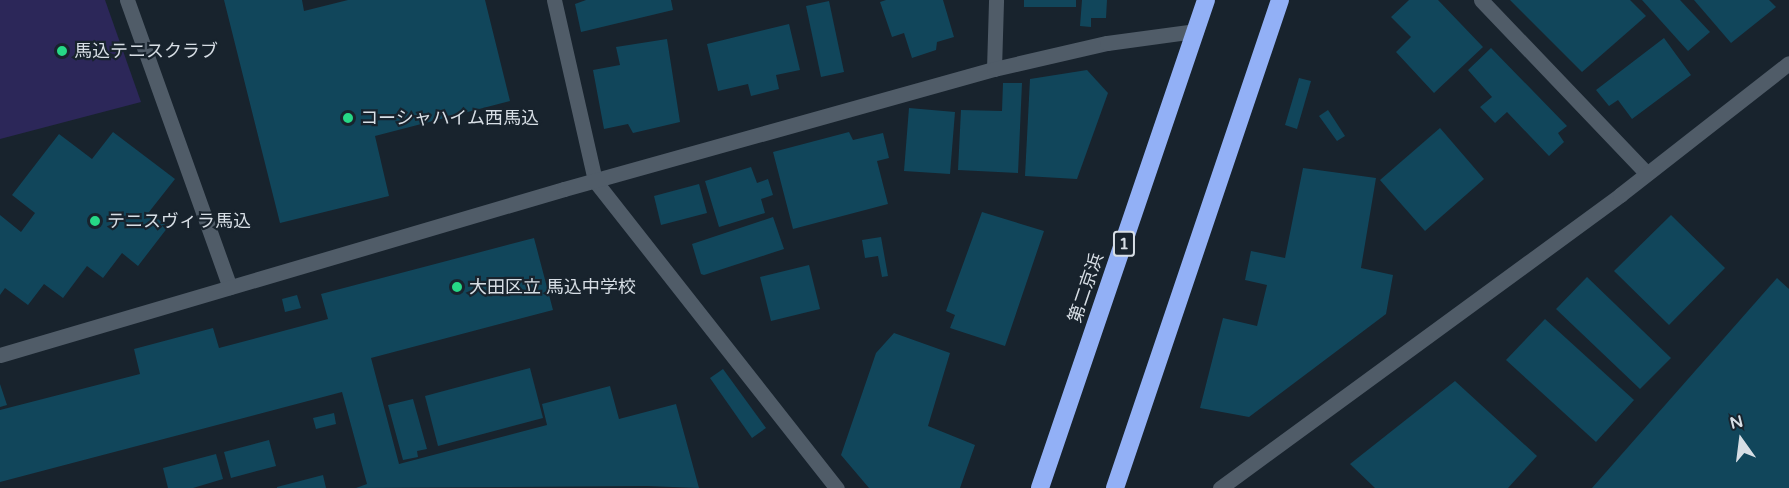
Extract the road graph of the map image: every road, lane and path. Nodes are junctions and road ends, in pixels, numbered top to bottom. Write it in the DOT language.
graph roads {
  1 [pos="127,0"];
  2 [pos="554,0"];
  3 [pos="996,0"];
  4 [pos="1206,0"];
  5 [pos="1280,0"];
  6 [pos="1481,0"];
  7 [pos="1196,32"];
  8 [pos="1789,63"];
  9 [pos="994,69"];
  10 [pos="1647,174"];
  11 [pos="595,181"];
  12 [pos="230,287"];
  13 [pos="0,355"];
  14 [pos="837,488"];
  15 [pos="1041,488"];
  16 [pos="1115,488"];
  17 [pos="1220,488"];
  1 -- 12 [label="street"];
  2 -- 11 [label="street"];
  3 -- 9 [label="street"];
  4 -- 7 [label="highway, 第二京浜 / 1"];
  5 -- 16 [label="highway"];
  6 -- 10 [label="street"];
  7 -- 9 [label="street"];
  7 -- 15 [label="highway, 第二京浜 / 1"];
  8 -- 10 [label="street"];
  9 -- 11 [label="street"];
  10 -- 17 [label="street"];
  11 -- 12 [label="street"];
  11 -- 14 [label="street"];
  12 -- 13 [label="street"];
}
